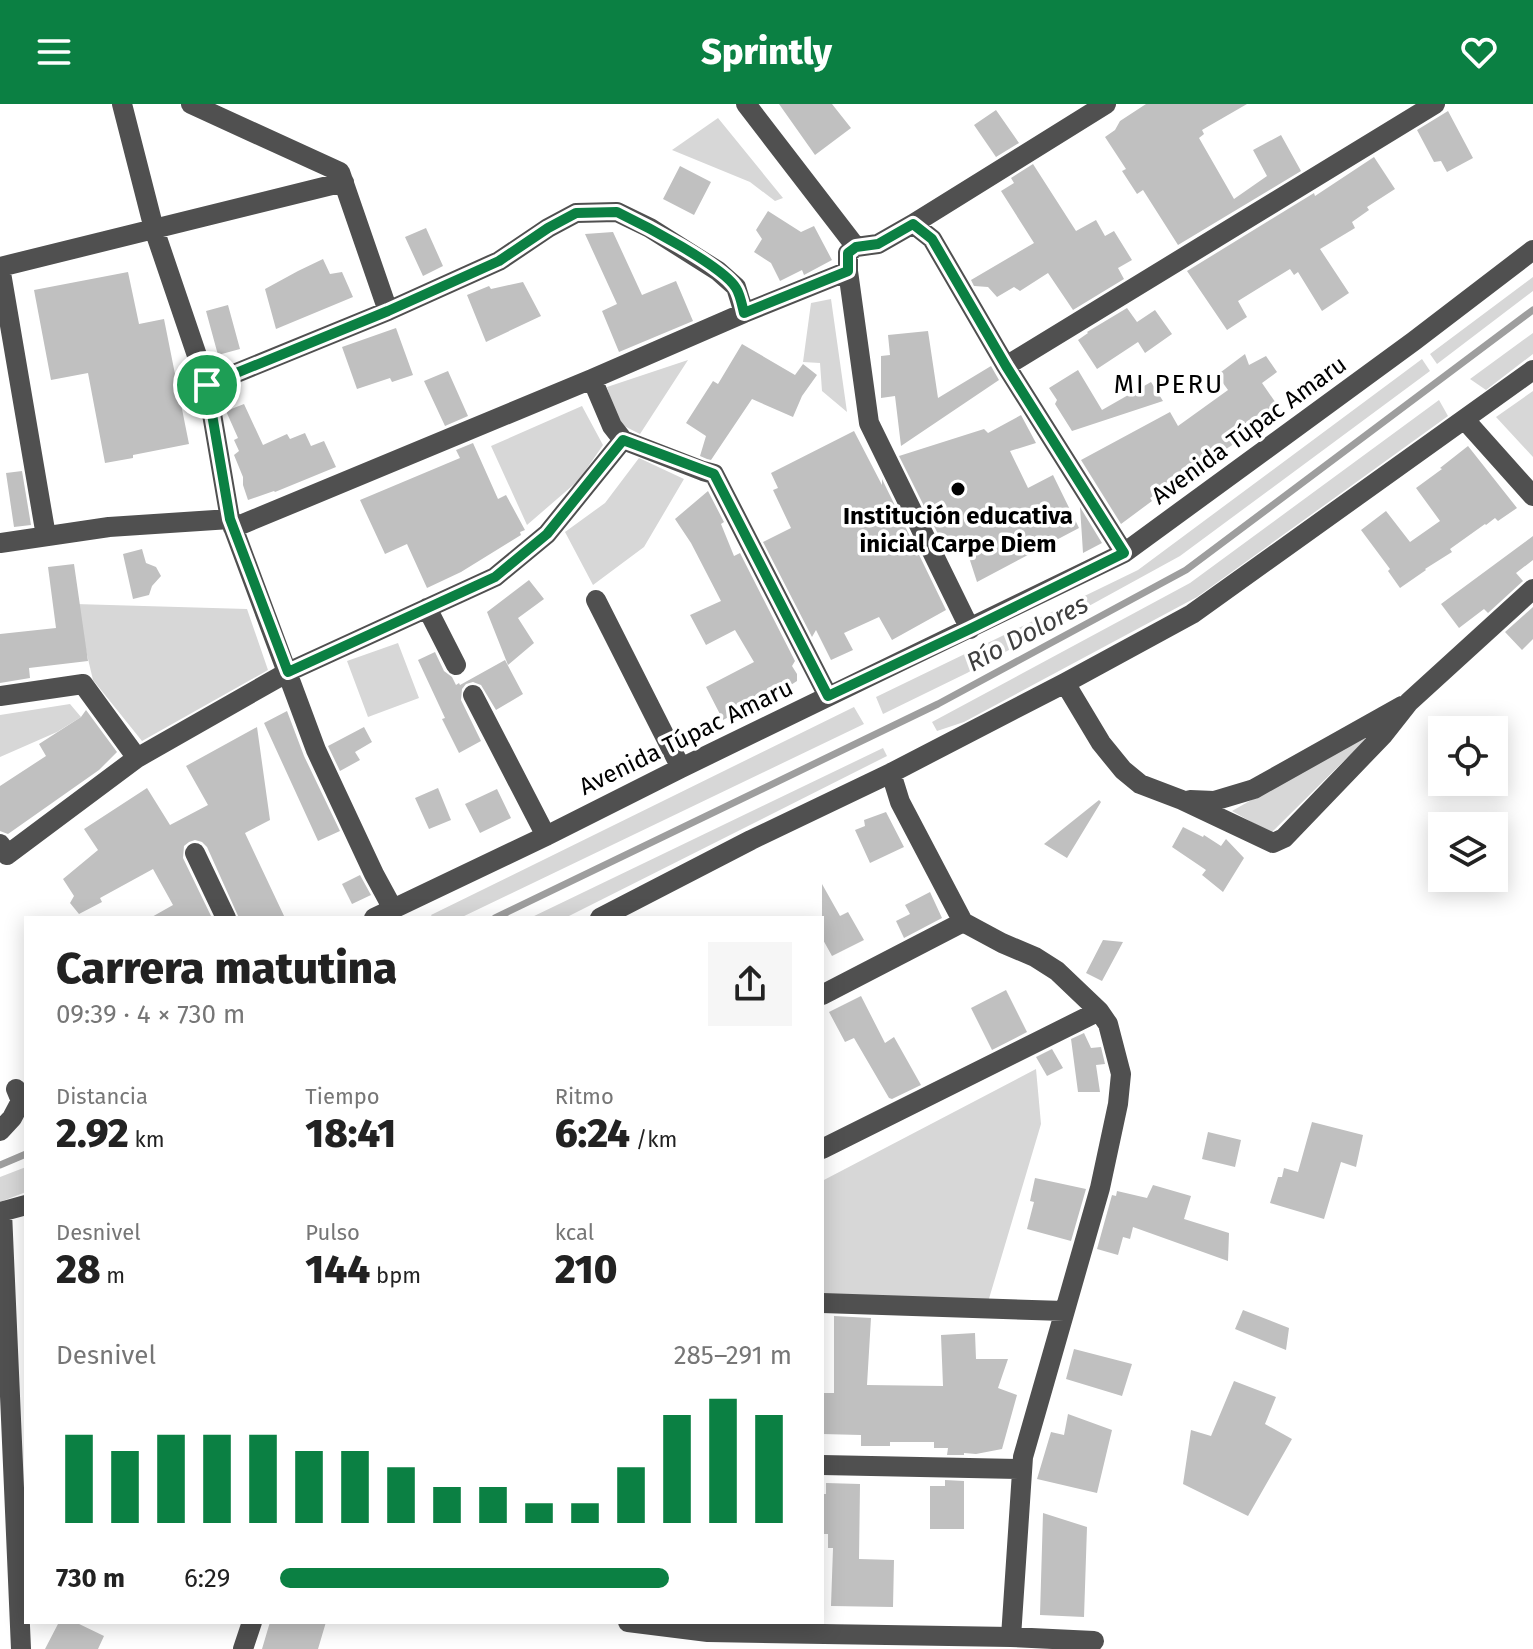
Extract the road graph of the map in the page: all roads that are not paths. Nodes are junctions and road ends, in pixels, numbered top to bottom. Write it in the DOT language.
graph roads {
  1 [pos="122,104"];
  2 [pos="191,104"];
  3 [pos="746,104"];
  4 [pos="1106,104"];
  5 [pos="1435,104"];
  6 [pos="344,182"];
  7 [pos="913,224"];
  8 [pos="154,229"];
  9 [pos="856,247"];
  10 [pos="1533,250"];
  11 [pos="0,267"];
  12 [pos="848,271"];
  13 [pos="388,311"];
  14 [pos="744,313"];
  15 [pos="1006,366"];
  16 [pos="1533,370"];
  17 [pos="592,379"];
  18 [pos="207,385"];
  19 [pos="1465,420"];
  20 [pos="623,440"];
  21 [pos="1533,496"];
  22 [pos="231,524"];
  23 [pos="46,536"];
  24 [pos="0,543"];
  25 [pos="1124,553"];
  26 [pos="1533,589"];
  27 [pos="596,600"];
  28 [pos="427,608"];
  29 [pos="970,629"];
  30 [pos="456,665"];
  31 [pos="288,672"];
  32 [pos="1065,683"];
  33 [pos="473,695"];
  34 [pos="0,696"];
  35 [pos="828,696"];
  36 [pos="1409,702"];
  37 [pos="137,758"];
  38 [pos="681,768"];
  39 [pos="891,773"];
  40 [pos="1182,800"];
  41 [pos="546,836"];
  42 [pos="0,844"];
  43 [pos="195,853"];
  44 [pos="384,913"];
  45 [pos="225,916"];
  46 [pos="604,916"];
  47 [pos="963,922"];
  48 [pos="824,994"];
  49 [pos="1099,1011"];
  50 [pos="14,1090"];
  51 [pos="0,1131"];
  52 [pos="824,1148"];
  53 [pos="24,1206"];
  54 [pos="1,1212"];
  55 [pos="824,1303"];
  56 [pos="1064,1311"];
  57 [pos="17,1351"];
  58 [pos="824,1465"];
  59 [pos="1021,1469"];
  60 [pos="251,1624"];
  61 [pos="644,1624"];
  62 [pos="1011,1637"];
  63 [pos="1094,1641"];
  64 [pos="920,1642"];
  65 [pos="21,1649"];
  66 [pos="243,1649"];
  1 -- 8 [label="street"];
  2 -- 6 [label="street"];
  3 -- 9 [label="street"];
  4 -- 7 [label="street"];
  5 -- 15 [label="street"];
  6 -- 8 [label="street"];
  6 -- 13 [label="street"];
  7 -- 9 [label="street"];
  7 -- 15 [label="street"];
  8 -- 11 [label="street"];
  8 -- 18 [label="street"];
  9 -- 12 [label="street"];
  10 -- 25 [label="street, Avenida Túpac Amaru"];
  11 -- 23 [label="street"];
  12 -- 14 [label="street"];
  12 -- 29 [label="street"];
  13 -- 14 [label="street"];
  13 -- 18 [label="street"];
  14 -- 17 [label="street"];
  15 -- 25 [label="street"];
  16 -- 19 [label="street"];
  17 -- 20 [label="street"];
  17 -- 22 [label="street"];
  18 -- 22 [label="street"];
  19 -- 21 [label="street"];
  19 -- 32 [label="street"];
  20 -- 28 [label="street"];
  20 -- 35 [label="street"];
  22 -- 23 [label="street"];
  22 -- 31 [label="street"];
  23 -- 24 [label="street"];
  25 -- 29 [label="street, Avenida Túpac Amaru"];
  26 -- 36 [label="street"];
  27 -- 38 [label="street"];
  28 -- 30 [label="street"];
  28 -- 31 [label="street"];
  29 -- 35 [label="street, Avenida Túpac Amaru"];
  31 -- 37 [label="street"];
  31 -- 44 [label="street"];
  32 -- 39 [label="street"];
  32 -- 40 [label="street"];
  33 -- 41 [label="street"];
  34 -- 37 [label="street"];
  35 -- 38 [label="street, Avenida Túpac Amaru"];
  36 -- 40 [label="street"];
  36 -- 40 [label="street"];
  37 -- 42 [label="street"];
  38 -- 41 [label="street, Avenida Túpac Amaru"];
  39 -- 46 [label="street"];
  39 -- 47 [label="street"];
  41 -- 44 [label="street, Avenida Túpac Amaru"];
  43 -- 45 [label="street"];
  47 -- 48 [label="street"];
  47 -- 49 [label="street"];
  49 -- 52 [label="street"];
  49 -- 56 [label="street"];
  50 -- 51 [label="street"];
  53 -- 54 [label="street"];
  54 -- 57 [label="street"];
  55 -- 56 [label="street"];
  56 -- 59 [label="street"];
  57 -- 65 [label="street"];
  58 -- 59 [label="street"];
  59 -- 62 [label="street"];
  60 -- 66 [label="street"];
  61 -- 64 [label="street"];
  62 -- 63 [label="street"];
  62 -- 64 [label="street"];
}
